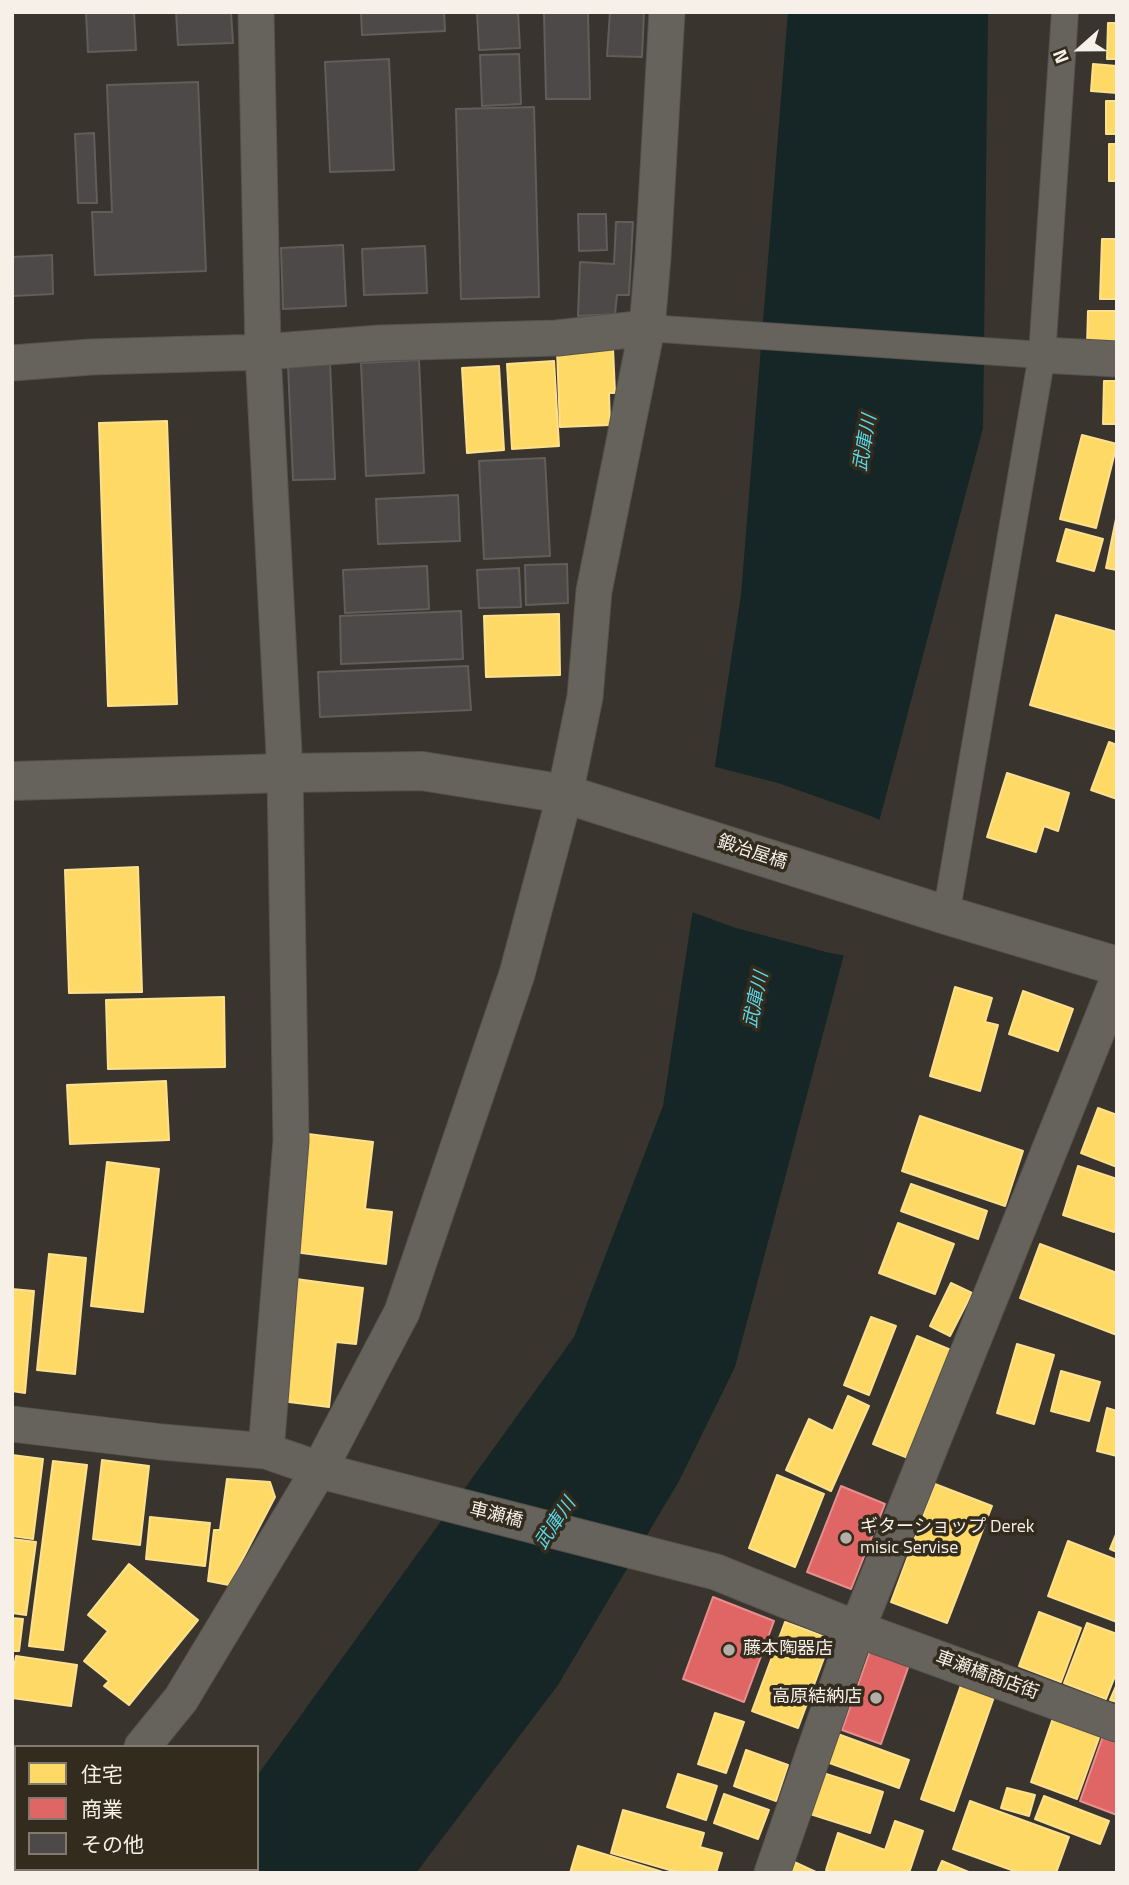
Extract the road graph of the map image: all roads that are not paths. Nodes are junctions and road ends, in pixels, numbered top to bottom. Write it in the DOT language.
graph roads {
  1 [pos="256,12"];
  2 [pos="667,12"];
  3 [pos="1065,12"];
  4 [pos="657,328"];
  5 [pos="263,352"];
  6 [pos="1033,354"];
  7 [pos="1117,359"];
  8 [pos="12,363"];
  9 [pos="285,773"];
  10 [pos="12,781"];
  11 [pos="574,797"];
  12 [pos="934,911"];
  13 [pos="1117,966"];
  14 [pos="1117,982"];
  15 [pos="12,1424"];
  16 [pos="266,1451"];
  17 [pos="326,1472"];
  18 [pos="857,1629"];
  19 [pos="1117,1724"];
  20 [pos="144,1745"];
  21 [pos="772,1873"];
  1 -- 5 [label="street"];
  2 -- 4 [label="street"];
  3 -- 6 [label="street"];
  4 -- 5 [label="street"];
  4 -- 6 [label="street"];
  4 -- 11 [label="street"];
  5 -- 8 [label="street"];
  5 -- 9 [label="street"];
  6 -- 7 [label="street"];
  6 -- 12 [label="street"];
  9 -- 10 [label="street, 鍛冶屋橋"];
  9 -- 11 [label="street, 鍛冶屋橋"];
  9 -- 16 [label="street"];
  11 -- 12 [label="street, 鍛冶屋橋"];
  11 -- 17 [label="street"];
  12 -- 13 [label="street, 鍛冶屋橋"];
  14 -- 18 [label="street"];
  15 -- 16 [label="street, 車瀬橋"];
  16 -- 17 [label="street, 車瀬橋"];
  17 -- 18 [label="street, 車瀬橋"];
  17 -- 20 [label="street"];
  18 -- 19 [label="street, 車瀬橋商店街"];
  18 -- 21 [label="street"];
}
